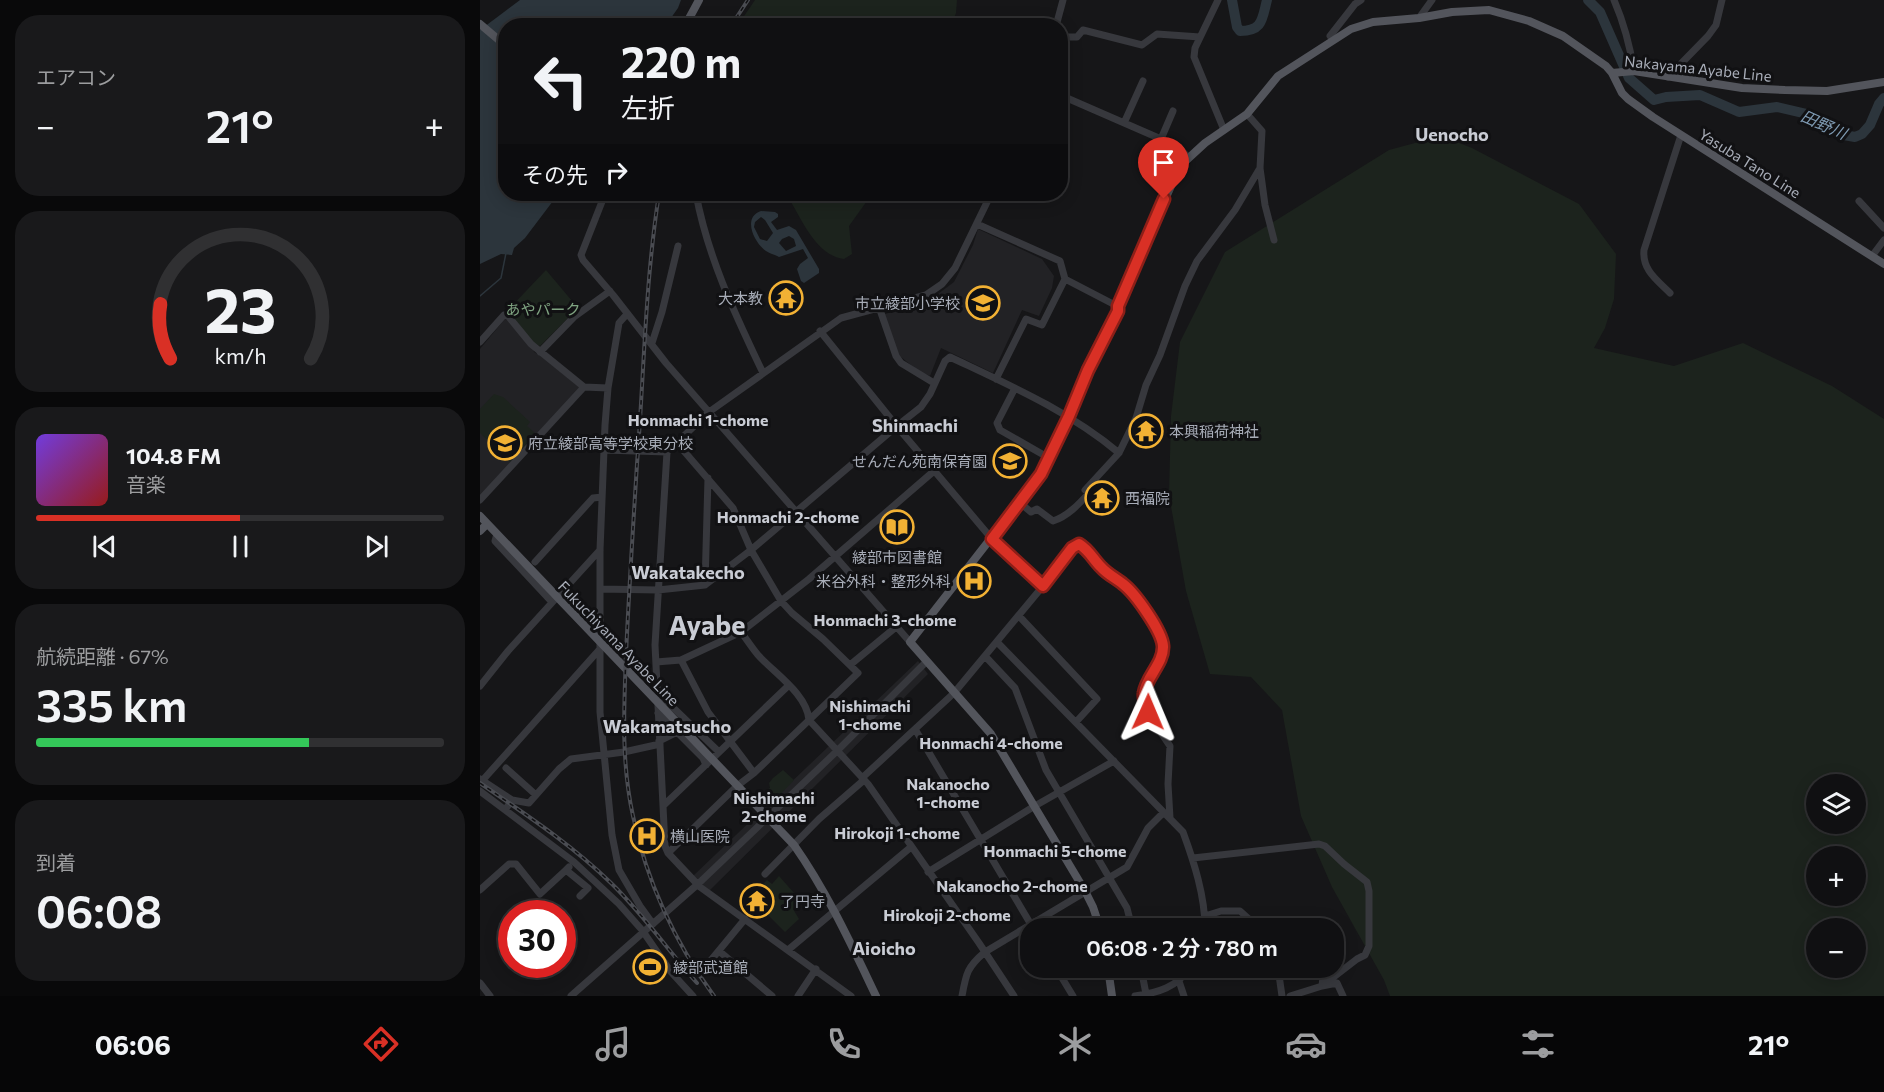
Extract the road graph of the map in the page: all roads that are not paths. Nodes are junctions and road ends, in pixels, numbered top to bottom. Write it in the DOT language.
graph roads {
  1 [pos="699,0"];
  2 [pos="1063,0"];
  3 [pos="1218,0"];
  4 [pos="1361,0"];
  5 [pos="1432,0"];
  6 [pos="1614,0"];
  7 [pos="1722,0"];
  8 [pos="689,18"];
  9 [pos="1058,18"];
  10 [pos="1419,18"];
  11 [pos="480,24"];
  12 [pos="1068,37"];
  13 [pos="1200,37"];
  14 [pos="498,39"];
  15 [pos="1333,40"];
  16 [pos="1628,71"];
  17 [pos="1612,73"];
  18 [pos="1668,77"];
  19 [pos="1143,81"];
  20 [pos="1884,82"];
  21 [pos="1068,98"];
  22 [pos="1173,111"];
  23 [pos="1247,114"];
  24 [pos="1124,123"];
  25 [pos="1224,130"];
  26 [pos="1681,135"];
  27 [pos="1161,139"];
  28 [pos="1188,157"];
  29 [pos="1260,168"];
  30 [pos="602,201"];
  31 [pos="698,201"];
  32 [pos="988,201"];
  33 [pos="1859,201"];
  34 [pos="977,224"];
  35 [pos="1884,228"];
  36 [pos="1274,240"];
  37 [pos="1884,240"];
  38 [pos="678,246"];
  39 [pos="1872,256"];
  40 [pos="1884,264"];
  41 [pos="1065,279"];
  42 [pos="610,291"];
  43 [pos="1670,293"];
  44 [pos="1118,306"];
  45 [pos="879,308"];
  46 [pos="627,314"];
  47 [pos="820,332"];
  48 [pos="480,342"];
  49 [pos="652,343"];
  50 [pos="540,352"];
  51 [pos="763,373"];
  52 [pos="996,379"];
  53 [pos="934,383"];
  54 [pos="584,387"];
  55 [pos="608,388"];
  56 [pos="1015,388"];
  57 [pos="709,412"];
  58 [pos="1069,416"];
  59 [pos="897,426"];
  60 [pos="677,443"];
  61 [pos="604,450"];
  62 [pos="667,452"];
  63 [pos="1119,453"];
  64 [pos="1049,458"];
  65 [pos="934,471"];
  66 [pos="708,478"];
  67 [pos="602,496"];
  68 [pos="480,500"];
  69 [pos="1020,502"];
  70 [pos="795,512"];
  71 [pos="482,520"];
  72 [pos="480,531"];
  73 [pos="992,539"];
  74 [pos="600,550"];
  75 [pos="751,550"];
  76 [pos="834,557"];
  77 [pos="535,562"];
  78 [pos="705,585"];
  79 [pos="1043,586"];
  80 [pos="600,589"];
  81 [pos="658,590"];
  82 [pos="553,599"];
  83 [pos="781,602"];
  84 [pos="1019,616"];
  85 [pos="896,627"];
  86 [pos="741,632"];
  87 [pos="910,642"];
  88 [pos="997,642"];
  89 [pos="599,650"];
  90 [pos="985,656"];
  91 [pos="681,660"];
  92 [pos="656,662"];
  93 [pos="926,662"];
  94 [pos="850,665"];
  95 [pos="480,686"];
  96 [pos="788,686"];
  97 [pos="657,692"];
  98 [pos="954,693"];
  99 [pos="658,713"];
  100 [pos="809,720"];
  101 [pos="1076,722"];
  102 [pos="678,728"];
  103 [pos="915,729"];
  104 [pos="731,741"];
  105 [pos="660,742"];
  106 [pos="837,751"];
  107 [pos="719,752"];
  108 [pos="605,755"];
  109 [pos="1114,761"];
  110 [pos="709,762"];
  111 [pos="506,768"];
  112 [pos="754,773"];
  113 [pos="863,779"];
  114 [pos="481,780"];
  115 [pos="737,786"];
  116 [pos="480,791"];
  117 [pos="1060,792"];
  118 [pos="536,795"];
  119 [pos="512,800"];
  120 [pos="664,806"];
  121 [pos="1033,807"];
  122 [pos="505,810"];
  123 [pos="1163,813"];
  124 [pos="767,816"];
  125 [pos="1170,818"];
  126 [pos="981,840"];
  127 [pos="794,845"];
  128 [pos="911,847"];
  129 [pos="668,853"];
  130 [pos="1193,858"];
  131 [pos="574,862"];
  132 [pos="566,870"];
  133 [pos="928,872"];
  134 [pos="765,874"];
  135 [pos="1111,878"];
  136 [pos="698,884"];
  137 [pos="480,890"];
  138 [pos="1085,891"];
  139 [pos="580,896"];
  140 [pos="835,910"];
  141 [pos="1205,915"];
  142 [pos="1027,918"];
  143 [pos="1044,918"];
  144 [pos="1097,918"];
  145 [pos="1130,918"];
  146 [pos="1248,918"];
  147 [pos="745,919"];
  148 [pos="653,924"];
  149 [pos="643,933"];
  150 [pos="1020,933"];
  151 [pos="788,950"];
  152 [pos="719,951"];
  153 [pos="985,952"];
  154 [pos="816,969"];
  155 [pos="702,971"];
  156 [pos="1062,978"];
  157 [pos="1109,978"];
  158 [pos="1143,978"];
  159 [pos="1182,978"];
  160 [pos="1279,978"];
  161 [pos="1323,978"];
  162 [pos="1179,981"];
  163 [pos="480,983"];
  164 [pos="1322,986"];
  165 [pos="1146,994"];
  166 [pos="490,996"];
  167 [pos="571,996"];
  168 [pos="693,996"];
  169 [pos="772,996"];
  170 [pos="798,996"];
  171 [pos="851,996"];
  172 [pos="876,996"];
  173 [pos="962,996"];
  174 [pos="1014,996"];
  175 [pos="1073,996"];
  176 [pos="1112,996"];
  177 [pos="1135,996"];
  178 [pos="1184,996"];
  179 [pos="1282,996"];
  180 [pos="1290,996"];
  181 [pos="1344,996"];
  1 -- 8 [label="main road"];
  2 -- 9 [label="street"];
  3 -- 13 [label="street"];
  4 -- 15 [label="street"];
  5 -- 10 [label="street"];
  6 -- 16 [label="street"];
  7 -- 18 [label="street"];
  10 -- 15 [label="main road, Nakayama Ayabe Line"];
  10 -- 17 [label="main road, Nakayama Ayabe Line"];
  11 -- 14 [label="main road"];
  12 -- 13 [label="street"];
  13 -- 25 [label="street"];
  15 -- 23 [label="main road, Nakayama Ayabe Line"];
  16 -- 17 [label="main road, Nakayama Ayabe Line"];
  16 -- 18 [label="main road, Nakayama Ayabe Line"];
  17 -- 26 [label="main road, Yasuba Tano Line"];
  18 -- 20 [label="main road, Nakayama Ayabe Line"];
  19 -- 24 [label="street"];
  21 -- 24 [label="street"];
  22 -- 27 [label="street"];
  23 -- 25 [label="main road, Nakayama Ayabe Line"];
  23 -- 29 [label="street"];
  24 -- 27 [label="street"];
  25 -- 28 [label="main road, Nakayama Ayabe Line"];
  26 -- 39 [label="main road, Yasuba Tano Line"];
  26 -- 43 [label="street"];
  27 -- 28 [label="street"];
  28 -- 44 [label="main road, Nakayama Ayabe Line"];
  29 -- 36 [label="street"];
  29 -- 63 [label="street"];
  30 -- 42 [label="street"];
  31 -- 51 [label="street"];
  32 -- 34 [label="street"];
  33 -- 35 [label="street"];
  34 -- 41 [label="street"];
  34 -- 45 [label="street"];
  37 -- 39 [label="street"];
  38 -- 49 [label="street"];
  39 -- 40 [label="main road, Yasuba Tano Line"];
  41 -- 44 [label="street"];
  41 -- 52 [label="street"];
  42 -- 46 [label="street"];
  42 -- 50 [label="street"];
  44 -- 58 [label="main road, Nakayama Ayabe Line"];
  45 -- 47 [label="street"];
  45 -- 53 [label="street"];
  46 -- 49 [label="street"];
  46 -- 55 [label="street"];
  47 -- 51 [label="street"];
  47 -- 59 [label="street"];
  48 -- 50 [label="street"];
  49 -- 57 [label="street"];
  50 -- 54 [label="street"];
  51 -- 57 [label="street"];
  52 -- 53 [label="street"];
  52 -- 56 [label="street"];
  53 -- 59 [label="street"];
  54 -- 55 [label="street"];
  54 -- 68 [label="street"];
  55 -- 61 [label="street"];
  56 -- 58 [label="street"];
  56 -- 64 [label="street"];
  57 -- 60 [label="street"];
  57 -- 70 [label="street"];
  58 -- 63 [label="street"];
  58 -- 64 [label="main road, Nakayama Ayabe Line"];
  59 -- 65 [label="street"];
  59 -- 70 [label="street"];
  60 -- 62 [label="street"];
  60 -- 66 [label="street"];
  61 -- 62 [label="street"];
  61 -- 67 [label="street"];
  62 -- 81 [label="street"];
  63 -- 69 [label="street"];
  64 -- 69 [label="main road, Nakayama Ayabe Line"];
  65 -- 73 [label="street"];
  65 -- 76 [label="street"];
  66 -- 75 [label="street"];
  66 -- 78 [label="street"];
  67 -- 74 [label="street"];
  67 -- 77 [label="street"];
  69 -- 73 [label="main road, Nakayama Ayabe Line"];
  70 -- 75 [label="street"];
  70 -- 76 [label="street"];
  71 -- 72 [label="main road"];
  71 -- 82 [label="main road, Fukuchiyama Ayabe Line"];
  73 -- 79 [label="street"];
  73 -- 87 [label="main road, Nakayama Ayabe Line"];
  74 -- 80 [label="street"];
  74 -- 82 [label="street"];
  75 -- 78 [label="street"];
  75 -- 83 [label="street"];
  76 -- 83 [label="street"];
  76 -- 85 [label="street"];
  78 -- 81 [label="street"];
  79 -- 84 [label="street"];
  79 -- 125 [label="street"];
  80 -- 81 [label="street"];
  80 -- 89 [label="street"];
  81 -- 92 [label="street"];
  82 -- 95 [label="street"];
  82 -- 102 [label="main road, Fukuchiyama Ayabe Line"];
  83 -- 86 [label="street"];
  83 -- 94 [label="street"];
  84 -- 88 [label="street"];
  84 -- 101 [label="street"];
  85 -- 87 [label="street"];
  85 -- 94 [label="street"];
  86 -- 91 [label="street"];
  86 -- 96 [label="street"];
  87 -- 93 [label="main road"];
  88 -- 90 [label="street"];
  88 -- 101 [label="street"];
  89 -- 108 [label="street"];
  89 -- 114 [label="street"];
  90 -- 98 [label="street"];
  90 -- 117 [label="street"];
  91 -- 92 [label="street"];
  91 -- 104 [label="street"];
  92 -- 97 [label="street"];
  93 -- 98 [label="main road"];
  93 -- 106 [label="street"];
  94 -- 100 [label="street"];
  96 -- 100 [label="street"];
  96 -- 104 [label="street"];
  97 -- 99 [label="street"];
  97 -- 107 [label="street"];
  98 -- 103 [label="street"];
  98 -- 121 [label="main road"];
  99 -- 102 [label="street"];
  99 -- 105 [label="street"];
  100 -- 106 [label="street"];
  100 -- 112 [label="street"];
  101 -- 109 [label="street"];
  102 -- 105 [label="street"];
  102 -- 110 [label="main road, Fukuchiyama Ayabe Line"];
  103 -- 113 [label="street"];
  103 -- 126 [label="street"];
  104 -- 107 [label="street"];
  104 -- 112 [label="street"];
  105 -- 108 [label="street"];
  105 -- 120 [label="street"];
  106 -- 113 [label="street"];
  106 -- 124 [label="street"];
  107 -- 110 [label="street"];
  108 -- 118 [label="street"];
  108 -- 148 [label="street"];
  109 -- 117 [label="street"];
  109 -- 123 [label="street"];
  110 -- 115 [label="main road, Fukuchiyama Ayabe Line"];
  110 -- 120 [label="street"];
  111 -- 118 [label="street"];
  112 -- 115 [label="street"];
  113 -- 127 [label="street"];
  113 -- 128 [label="street"];
  114 -- 119 [label="street"];
  115 -- 124 [label="main road, Fukuchiyama Ayabe Line"];
  115 -- 129 [label="street"];
  116 -- 122 [label="street"];
  117 -- 121 [label="street"];
  117 -- 135 [label="street"];
  118 -- 119 [label="street"];
  119 -- 122 [label="street"];
  120 -- 129 [label="street"];
  121 -- 126 [label="street"];
  121 -- 138 [label="main road"];
  122 -- 131 [label="street"];
  123 -- 125 [label="street"];
  123 -- 135 [label="street"];
  124 -- 127 [label="main road, Fukuchiyama Ayabe Line"];
  124 -- 136 [label="street"];
  125 -- 130 [label="street"];
  126 -- 133 [label="street"];
  126 -- 142 [label="street"];
  127 -- 134 [label="street"];
  127 -- 140 [label="main road, Fukuchiyama Ayabe Line"];
  128 -- 133 [label="street"];
  128 -- 140 [label="street"];
  129 -- 136 [label="street"];
  130 -- 141 [label="street"];
  130 -- 164 [label="street"];
  131 -- 132 [label="street"];
  131 -- 149 [label="street"];
  132 -- 137 [label="street"];
  132 -- 139 [label="street"];
  133 -- 153 [label="street"];
  135 -- 138 [label="street"];
  135 -- 145 [label="street"];
  136 -- 147 [label="street"];
  136 -- 148 [label="street"];
  138 -- 143 [label="street"];
  138 -- 144 [label="main road"];
  140 -- 151 [label="street"];
  140 -- 172 [label="main road, Fukuchiyama Ayabe Line"];
  141 -- 146 [label="street"];
  147 -- 151 [label="street"];
  147 -- 152 [label="street"];
  148 -- 149 [label="street"];
  149 -- 167 [label="street"];
  149 -- 168 [label="street"];
  150 -- 153 [label="street"];
  151 -- 154 [label="street"];
  152 -- 155 [label="street"];
  152 -- 169 [label="street"];
  153 -- 173 [label="street"];
  153 -- 174 [label="street"];
  154 -- 170 [label="street"];
  154 -- 171 [label="street"];
  156 -- 175 [label="street"];
  157 -- 176 [label="main road"];
  158 -- 165 [label="street"];
  159 -- 162 [label="street"];
  160 -- 179 [label="street"];
  161 -- 164 [label="street"];
  162 -- 165 [label="street"];
  162 -- 178 [label="street"];
  163 -- 166 [label="street"];
  164 -- 180 [label="street"];
  164 -- 181 [label="street"];
  165 -- 177 [label="street"];
}
